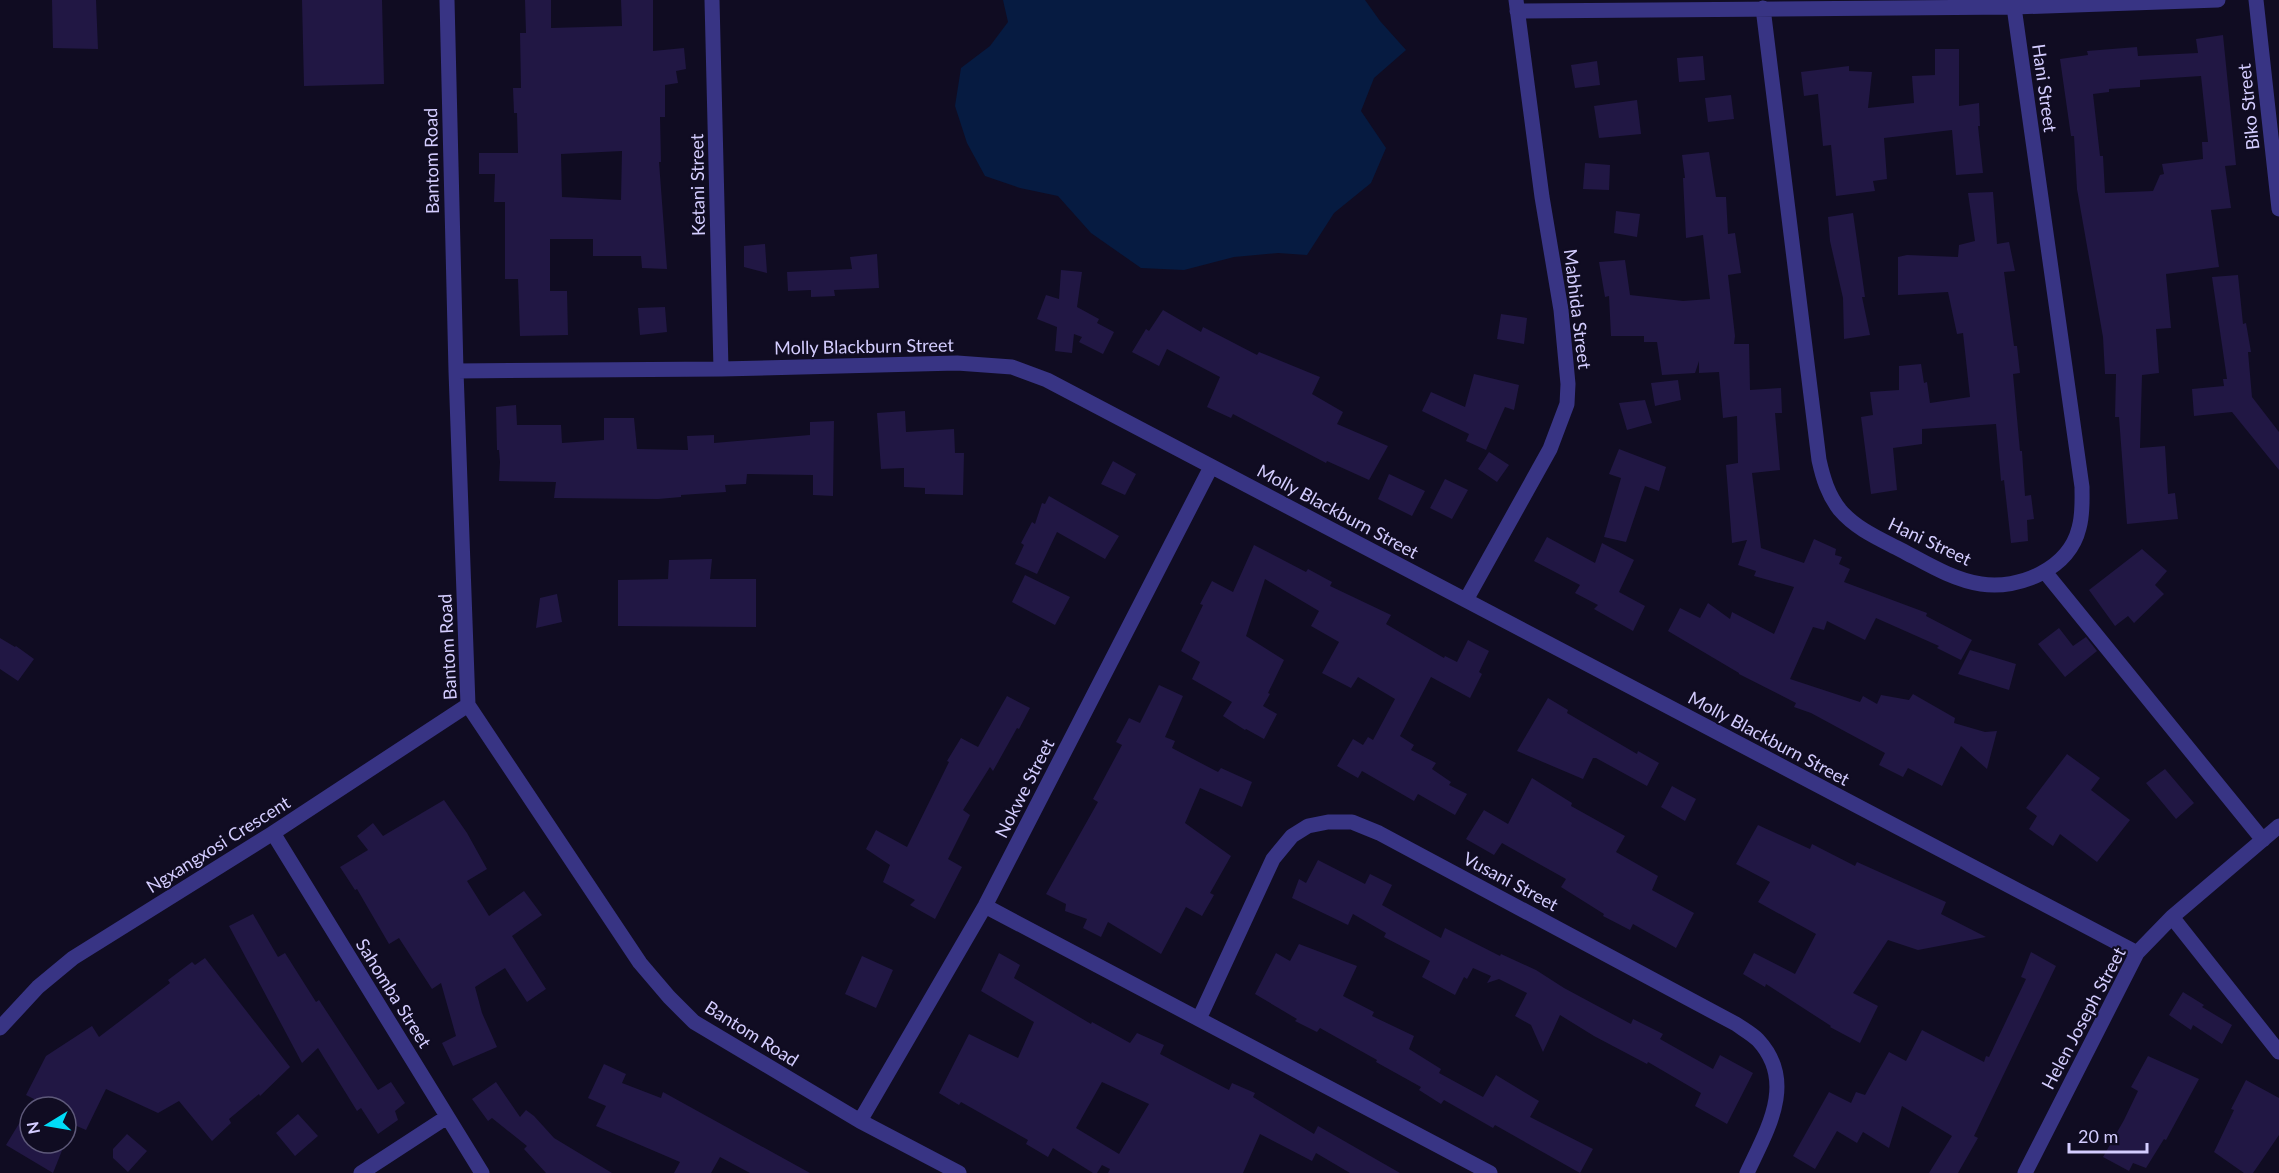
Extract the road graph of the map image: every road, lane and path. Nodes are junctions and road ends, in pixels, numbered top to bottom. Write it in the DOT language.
graph roads {
  1 [pos="447,0"];
  2 [pos="712,0"];
  3 [pos="2218,0"];
  4 [pos="2256,0"];
  5 [pos="1517,6"];
  6 [pos="2014,7"];
  7 [pos="1763,8"];
  8 [pos="2279,209"];
  9 [pos="721,369"];
  10 [pos="456,371"];
  11 [pos="1211,467"];
  12 [pos="2045,572"];
  13 [pos="1466,600"];
  14 [pos="468,705"];
  15 [pos="2279,826"];
  16 [pos="273,833"];
  17 [pos="2263,840"];
  18 [pos="986,906"];
  19 [pos="2172,917"];
  20 [pos="2137,953"];
  21 [pos="1199,1019"];
  22 [pos="0,1028"];
  23 [pos="2279,1053"];
  24 [pos="447,1117"];
  25 [pos="860,1121"];
  26 [pos="361,1173"];
  27 [pos="482,1173"];
  28 [pos="959,1173"];
  29 [pos="1490,1173"];
  30 [pos="1747,1173"];
  31 [pos="2025,1173"];
  1 -- 10 [label="street, Bantom Road"];
  2 -- 9 [label="street, Ketani Street"];
  3 -- 6 [label="street"];
  4 -- 8 [label="street, Biko Street"];
  5 -- 7 [label="street"];
  5 -- 13 [label="street, Mabhida Street"];
  6 -- 7 [label="street"];
  6 -- 12 [label="street, Hani Street"];
  7 -- 12 [label="street, Hani Street"];
  9 -- 10 [label="street, Molly Blackburn Street"];
  9 -- 11 [label="street, Molly Blackburn Street"];
  10 -- 14 [label="street, Bantom Road"];
  11 -- 13 [label="street, Molly Blackburn Street"];
  11 -- 18 [label="street, Nokwe Street"];
  12 -- 17 [label="street"];
  13 -- 20 [label="street, Molly Blackburn Street"];
  14 -- 16 [label="street, Ngxangxosi Crescent"];
  14 -- 25 [label="street, Bantom Road"];
  15 -- 17 [label="street, Helen Joseph Street"];
  16 -- 22 [label="street, Ngxangxosi Crescent"];
  16 -- 24 [label="street, Sahomba Street"];
  17 -- 19 [label="street, Helen Joseph Street"];
  18 -- 21 [label="street"];
  18 -- 25 [label="street, Nokwe Street"];
  19 -- 20 [label="street, Helen Joseph Street"];
  19 -- 23 [label="street"];
  20 -- 31 [label="street, Helen Joseph Street"];
  21 -- 29 [label="street"];
  21 -- 30 [label="street, Vusani Street"];
  24 -- 26 [label="street"];
  24 -- 27 [label="street, Sahomba Street"];
  25 -- 28 [label="street, Bantom Road"];
}
